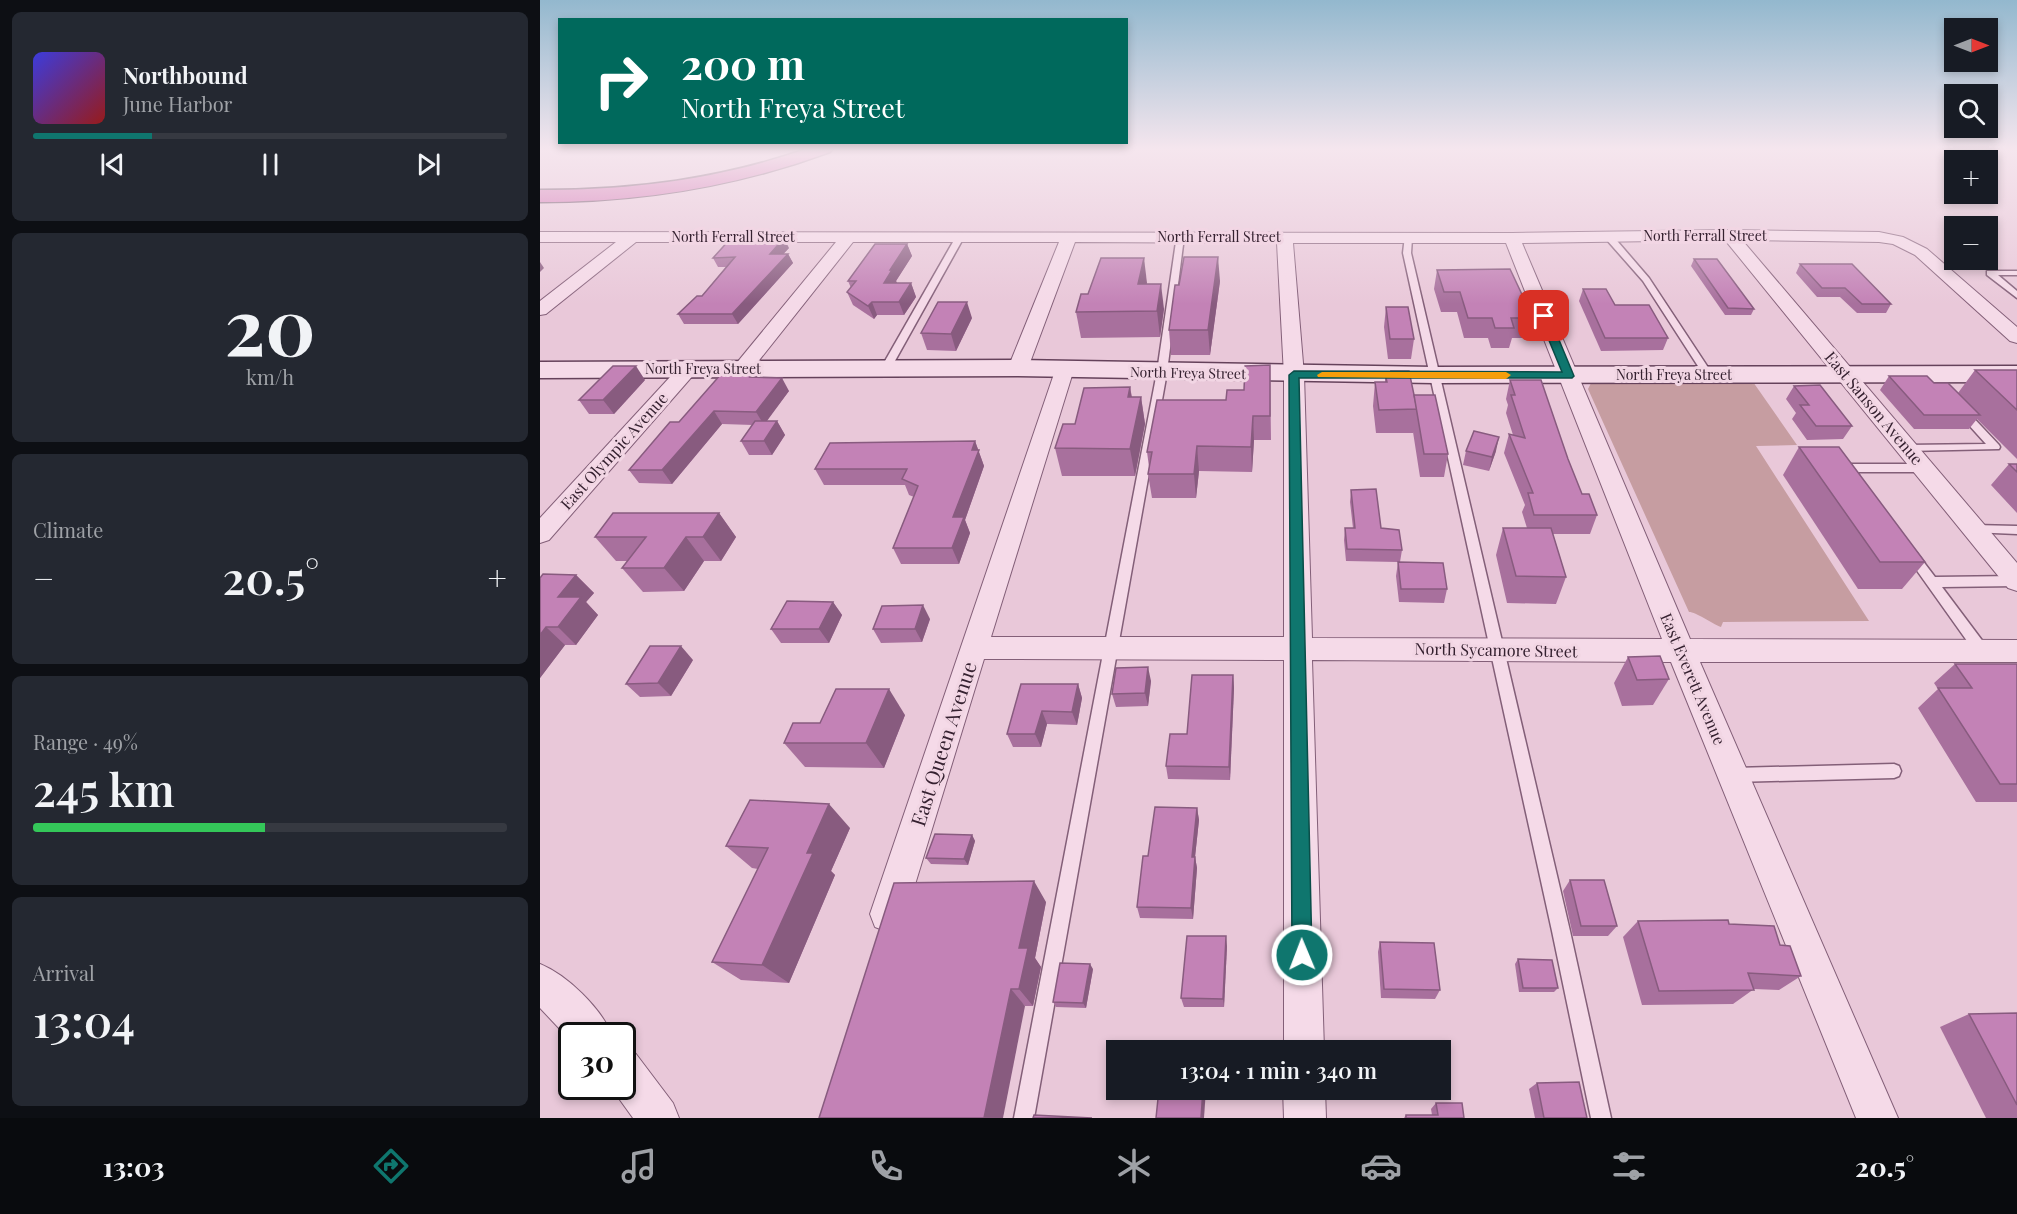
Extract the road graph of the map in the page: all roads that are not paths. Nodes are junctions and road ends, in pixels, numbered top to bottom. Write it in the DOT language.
graph roads {
  1 [pos="1729,235"];
  2 [pos="540,237"];
  3 [pos="632,237"];
  4 [pos="849,237"];
  5 [pos="960,237"];
  6 [pos="1069,237"];
  7 [pos="1180,237"];
  8 [pos="1285,237"];
  9 [pos="1609,237"];
  10 [pos="1408,238"];
  11 [pos="1512,238"];
  12 [pos="2017,273"];
  13 [pos="2017,295"];
  14 [pos="540,310"];
  15 [pos="2017,337"];
  16 [pos="689,368"];
  17 [pos="886,368"];
  18 [pos="1018,368"];
  19 [pos="742,369"];
  20 [pos="1065,369"];
  21 [pos="540,370"];
  22 [pos="1162,372"];
  23 [pos="1846,374"];
  24 [pos="2017,374"];
  25 [pos="1294,375"];
  26 [pos="1434,375"];
  27 [pos="1708,375"];
  28 [pos="1568,376"];
  29 [pos="1956,406"];
  30 [pos="1907,448"];
  31 [pos="1924,468"];
  32 [pos="1863,487"];
  33 [pos="1974,529"];
  34 [pos="2017,530"];
  35 [pos="540,534"];
  36 [pos="1904,544"];
  37 [pos="2017,581"];
  38 [pos="1932,582"];
  39 [pos="975,648"];
  40 [pos="1112,648"];
  41 [pos="1298,648"];
  42 [pos="1496,650"];
  43 [pos="1982,651"];
  44 [pos="2017,651"];
  45 [pos="1682,652"];
  46 [pos="1894,771"];
  47 [pos="1733,775"];
  48 [pos="880,939"];
  49 [pos="540,983"];
  50 [pos="580,1022"];
  51 [pos="1304,1040"];
  52 [pos="636,1087"];
  53 [pos="1304,1100"];
  54 [pos="658,1118"];
  55 [pos="1024,1118"];
  56 [pos="1305,1118"];
  57 [pos="1601,1118"];
  58 [pos="1877,1118"];
  1 -- 9 [label="street, North Ferrall Street"];
  1 -- 15 [label="street, North Ferrall Street"];
  1 -- 23 [label="street, East Sanson Avenue"];
  2 -- 3 [label="street, North Ferrall Street"];
  3 -- 4 [label="street, North Ferrall Street"];
  3 -- 14 [label="street"];
  4 -- 5 [label="street, North Ferrall Street"];
  4 -- 19 [label="street"];
  5 -- 6 [label="street, North Ferrall Street"];
  5 -- 17 [label="lane"];
  6 -- 7 [label="street, North Ferrall Street"];
  6 -- 18 [label="street"];
  7 -- 8 [label="street, North Ferrall Street"];
  7 -- 22 [label="lane"];
  8 -- 10 [label="street, North Ferrall Street"];
  8 -- 25 [label="street"];
  9 -- 11 [label="street, North Ferrall Street"];
  9 -- 27 [label="lane"];
  10 -- 11 [label="street, North Ferrall Street"];
  10 -- 26 [label="lane"];
  11 -- 28 [label="street, East Everett Avenue"];
  12 -- 13 [label="lane"];
  16 -- 19 [label="street, North Freya Street"];
  16 -- 21 [label="street, North Freya Street"];
  16 -- 35 [label="street, East Olympic Avenue"];
  17 -- 18 [label="street, North Freya Street"];
  17 -- 19 [label="street, North Freya Street"];
  18 -- 20 [label="street, North Freya Street"];
  20 -- 22 [label="street, North Freya Street"];
  20 -- 39 [label="street, East Queen Avenue"];
  22 -- 25 [label="street, North Freya Street"];
  22 -- 40 [label="lane"];
  23 -- 24 [label="street, North Freya Street"];
  23 -- 27 [label="street, North Freya Street"];
  23 -- 30 [label="street, East Sanson Avenue"];
  25 -- 26 [label="street, North Freya Street"];
  25 -- 41 [label="street"];
  26 -- 28 [label="street, North Freya Street"];
  26 -- 42 [label="lane"];
  27 -- 28 [label="street, North Freya Street"];
  28 -- 45 [label="street, East Everett Avenue"];
  29 -- 30 [label="lane"];
  30 -- 31 [label="street, East Sanson Avenue"];
  31 -- 32 [label="lane"];
  31 -- 33 [label="street, East Sanson Avenue"];
  33 -- 34 [label="lane"];
  33 -- 37 [label="street, East Sanson Avenue"];
  36 -- 38 [label="lane"];
  37 -- 38 [label="lane"];
  38 -- 43 [label="lane"];
  39 -- 40 [label="street, North Sycamore Street"];
  39 -- 48 [label="street, East Queen Avenue"];
  40 -- 41 [label="street, North Sycamore Street"];
  40 -- 55 [label="lane"];
  41 -- 42 [label="street, North Sycamore Street"];
  41 -- 51 [label="street"];
  42 -- 45 [label="street, North Sycamore Street"];
  42 -- 57 [label="lane"];
  43 -- 44 [label="street, North Sycamore Street"];
  43 -- 45 [label="street, North Sycamore Street"];
  45 -- 47 [label="street, East Everett Avenue"];
  46 -- 47 [label="lane"];
  47 -- 58 [label="street, East Everett Avenue"];
  49 -- 50 [label="street"];
  52 -- 54 [label="street"];
  53 -- 56 [label="street"];
}
